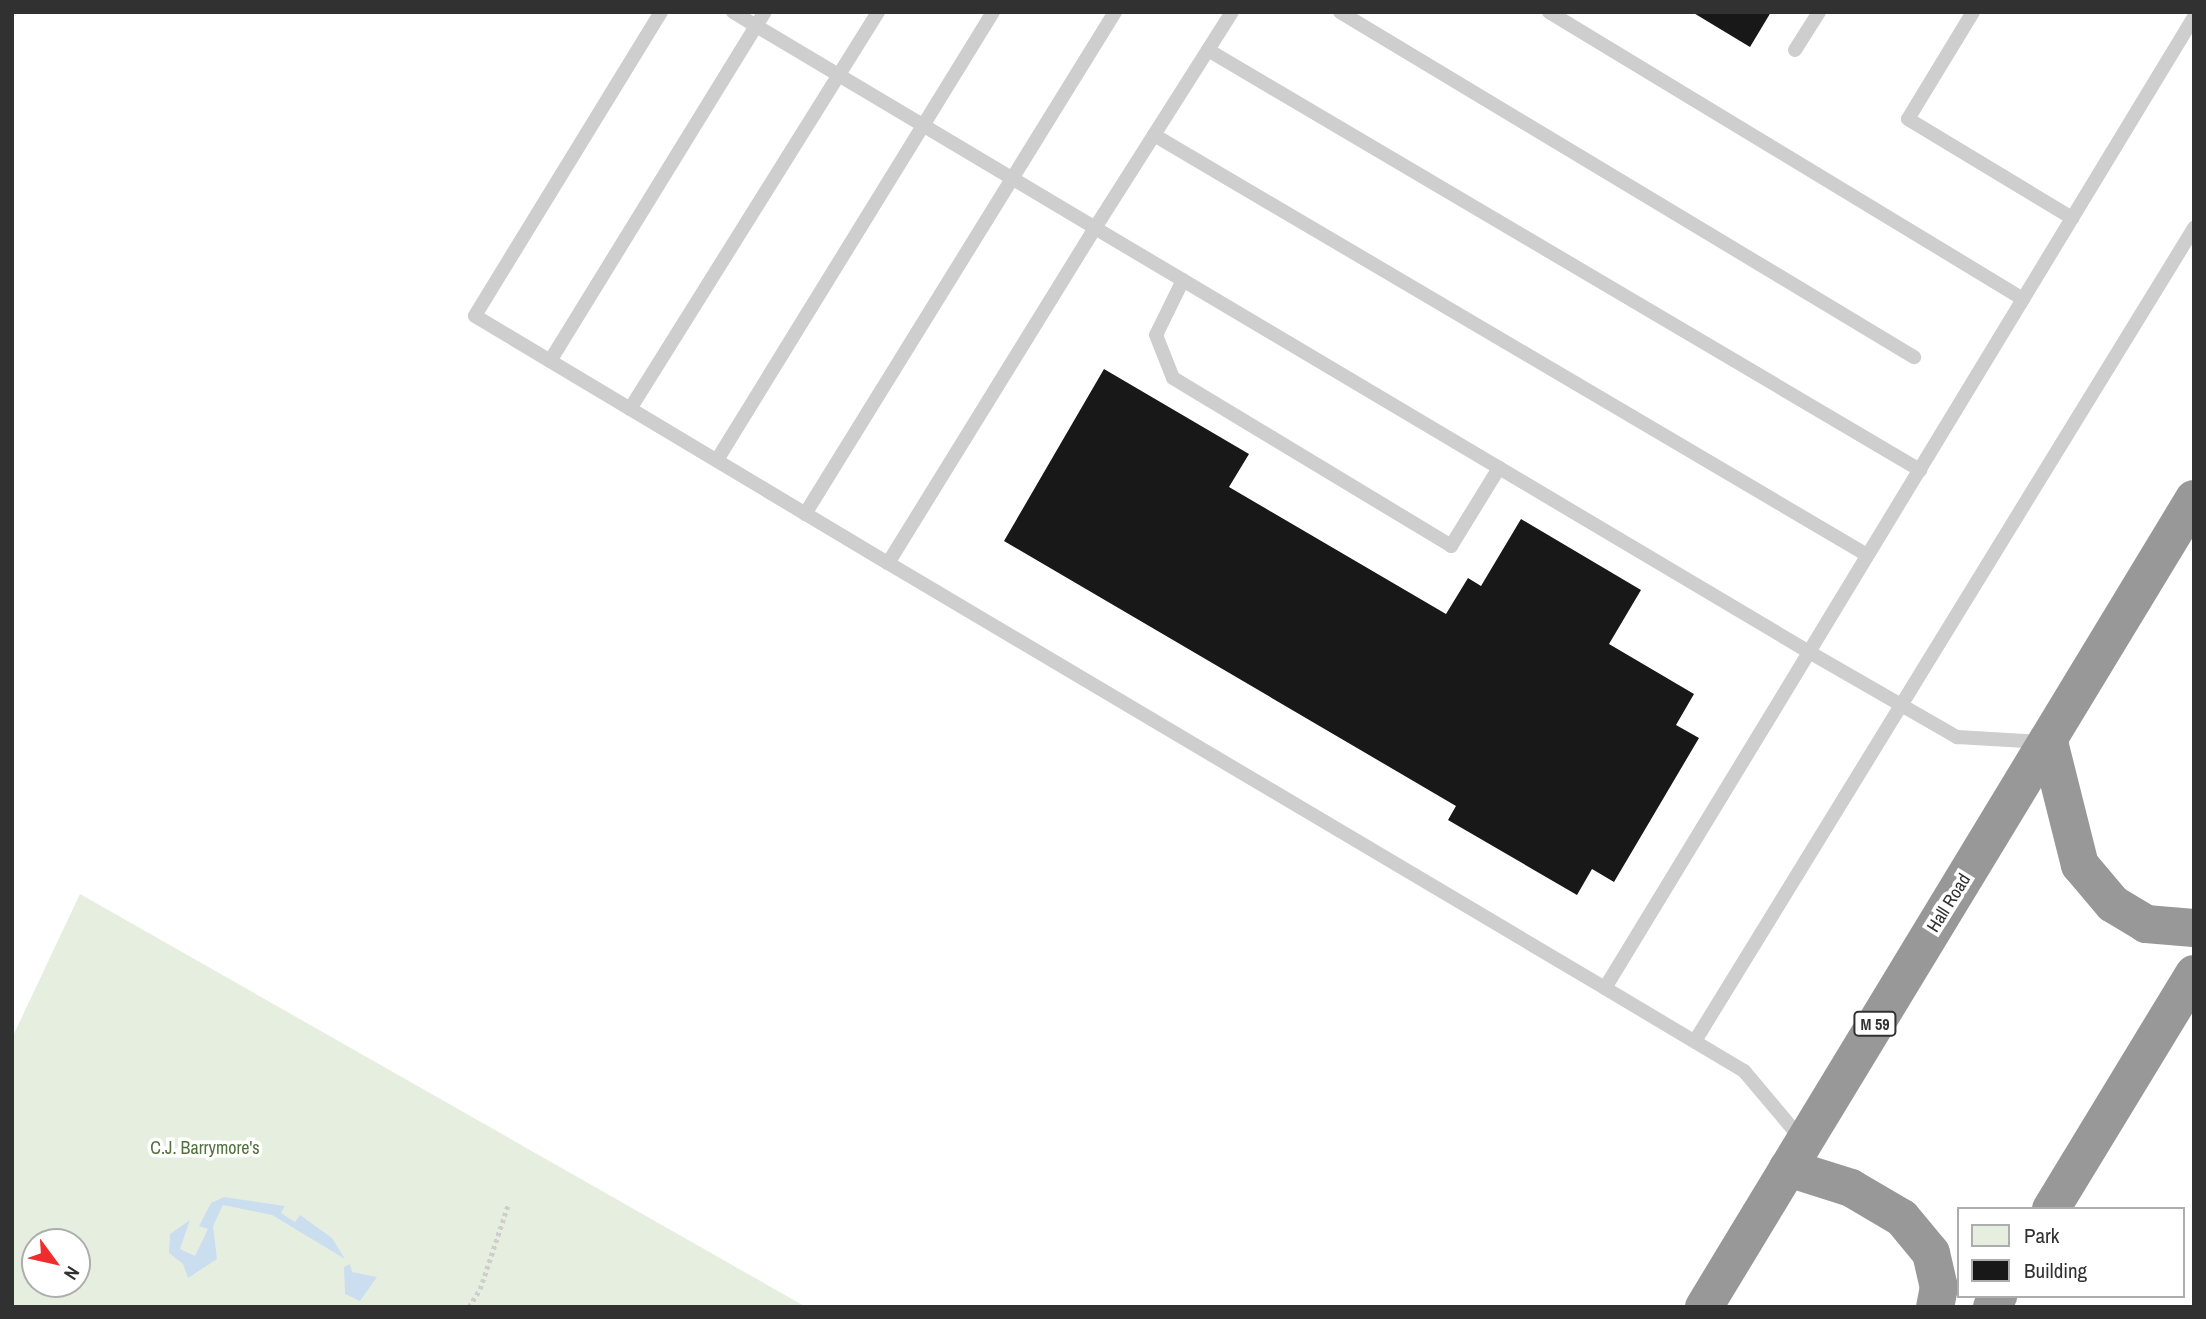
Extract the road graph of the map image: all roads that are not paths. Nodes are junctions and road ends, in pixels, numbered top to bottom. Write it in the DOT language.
graph roads {
  1 [pos="661,12"];
  2 [pos="733,12"];
  3 [pos="765,12"];
  4 [pos="878,12"];
  5 [pos="993,12"];
  6 [pos="1115,12"];
  7 [pos="1232,12"];
  8 [pos="1340,12"];
  9 [pos="1549,12"];
  10 [pos="1819,12"];
  11 [pos="1973,12"];
  12 [pos="2194,17"];
  13 [pos="756,26"];
  14 [pos="1208,50"];
  15 [pos="1795,50"];
  16 [pos="839,75"];
  17 [pos="922,125"];
  18 [pos="1154,135"];
  19 [pos="1010,177"];
  20 [pos="2072,218"];
  21 [pos="2194,228"];
  22 [pos="1095,229"];
  23 [pos="1183,280"];
  24 [pos="2023,299"];
  25 [pos="1914,357"];
  26 [pos="550,361"];
  27 [pos="630,409"];
  28 [pos="717,460"];
  29 [pos="1499,468"];
  30 [pos="1920,470"];
  31 [pos="2194,499"];
  32 [pos="805,514"];
  33 [pos="1867,555"];
  34 [pos="888,563"];
  35 [pos="1809,652"];
  36 [pos="1900,706"];
  37 [pos="2049,742"];
  38 [pos="2194,928"];
  39 [pos="2194,974"];
  40 [pos="1605,988"];
  41 [pos="1696,1041"];
  42 [pos="1796,1155"];
  43 [pos="2052,1207"];
  44 [pos="1704,1307"];
  45 [pos="1935,1307"];
  1 -- 26 [label="lane"];
  2 -- 13 [label="lane"];
  3 -- 13 [label="lane"];
  4 -- 16 [label="lane"];
  5 -- 17 [label="lane"];
  6 -- 19 [label="lane"];
  7 -- 14 [label="lane"];
  8 -- 25 [label="lane"];
  9 -- 24 [label="lane"];
  10 -- 15 [label="lane"];
  11 -- 20 [label="lane"];
  12 -- 20 [label="lane"];
  13 -- 16 [label="lane"];
  13 -- 26 [label="lane"];
  14 -- 18 [label="lane"];
  14 -- 30 [label="lane"];
  16 -- 17 [label="lane"];
  16 -- 27 [label="lane"];
  17 -- 19 [label="lane"];
  17 -- 28 [label="lane"];
  18 -- 22 [label="lane"];
  18 -- 33 [label="lane"];
  19 -- 22 [label="lane"];
  19 -- 32 [label="lane"];
  20 -- 24 [label="lane"];
  21 -- 36 [label="lane"];
  22 -- 23 [label="lane"];
  22 -- 34 [label="lane"];
  23 -- 29 [label="lane"];
  23 -- 29 [label="lane"];
  24 -- 30 [label="lane"];
  26 -- 27 [label="lane"];
  27 -- 28 [label="lane"];
  28 -- 32 [label="lane"];
  29 -- 35 [label="lane"];
  30 -- 33 [label="lane"];
  31 -- 37 [label="highway, Hall Road / M 59"];
  32 -- 34 [label="lane"];
  33 -- 35 [label="lane"];
  34 -- 40 [label="lane"];
  35 -- 36 [label="lane"];
  35 -- 40 [label="lane"];
  36 -- 37 [label="lane"];
  36 -- 41 [label="lane"];
  37 -- 38 [label="highway"];
  37 -- 42 [label="highway, Hall Road / M 59"];
  39 -- 43 [label="highway"];
  40 -- 41 [label="lane"];
  41 -- 42 [label="lane"];
  42 -- 44 [label="highway, Hall Road / M 59"];
  42 -- 45 [label="highway"];
}
